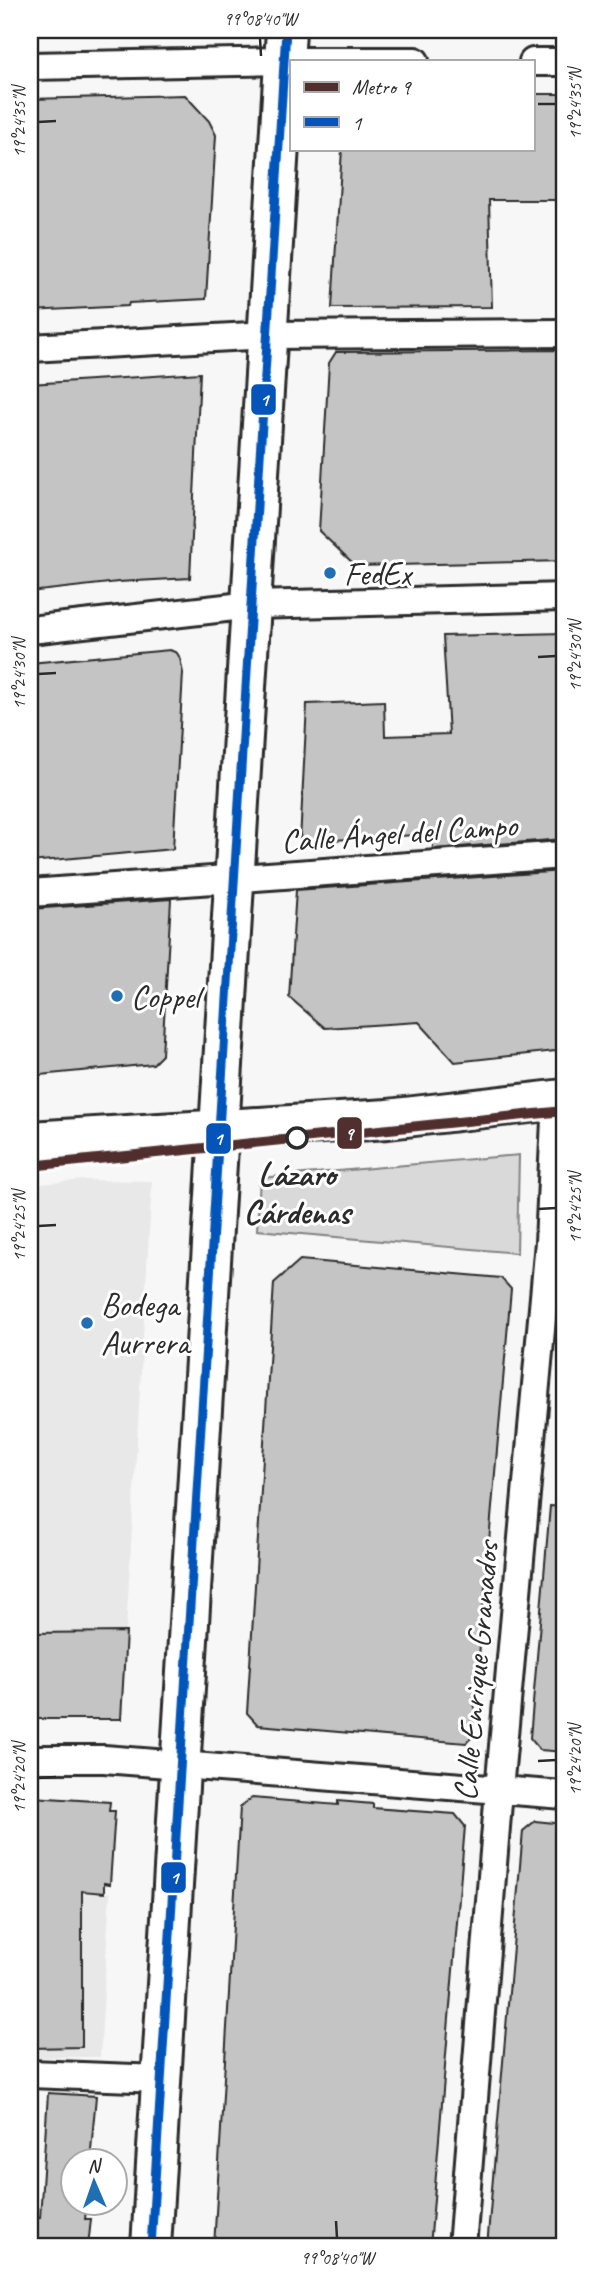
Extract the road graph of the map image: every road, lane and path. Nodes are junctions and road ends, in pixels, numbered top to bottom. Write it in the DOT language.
graph roads {
  1 [pos="285,45"];
  2 [pos="407,60"];
  3 [pos="534,62"];
  4 [pos="564,62"];
  5 [pos="30,66"];
  6 [pos="564,333"];
  7 [pos="269,335"];
  8 [pos="30,348"];
  9 [pos="564,597"];
  10 [pos="252,605"];
  11 [pos="30,630"];
  12 [pos="564,855"];
  13 [pos="234,879"];
  14 [pos="30,893"];
  15 [pos="560,1100"];
  16 [pos="219,1128"];
  17 [pos="30,1141"];
  18 [pos="557,1242"];
  19 [pos="30,1759"];
  20 [pos="180,1764"];
  21 [pos="499,1790"];
  22 [pos="564,1796"];
  23 [pos="30,2074"];
  24 [pos="160,2079"];
  25 [pos="151,2247"];
  26 [pos="462,2247"];
  1 -- 2 [label="street"];
  1 -- 5 [label="street"];
  1 -- 7 [label="main road"];
  3 -- 4 [label="street"];
  6 -- 7 [label="street"];
  7 -- 8 [label="street"];
  7 -- 10 [label="main road"];
  9 -- 10 [label="street"];
  10 -- 11 [label="street"];
  10 -- 13 [label="main road"];
  12 -- 13 [label="street, Calle Ángel del Campo"];
  13 -- 14 [label="street, Calle Ángel del Campo"];
  13 -- 16 [label="main road"];
  15 -- 16 [label="main road"];
  15 -- 18 [label="street, Calle Enrique Granados"];
  16 -- 17 [label="main road"];
  16 -- 20 [label="main road"];
  18 -- 21 [label="street, Calle Enrique Granados"];
  19 -- 20 [label="street"];
  20 -- 21 [label="street"];
  20 -- 24 [label="main road"];
  21 -- 22 [label="street"];
  21 -- 26 [label="street, Calle Enrique Granados"];
  23 -- 24 [label="street"];
  24 -- 25 [label="main road"];
}
